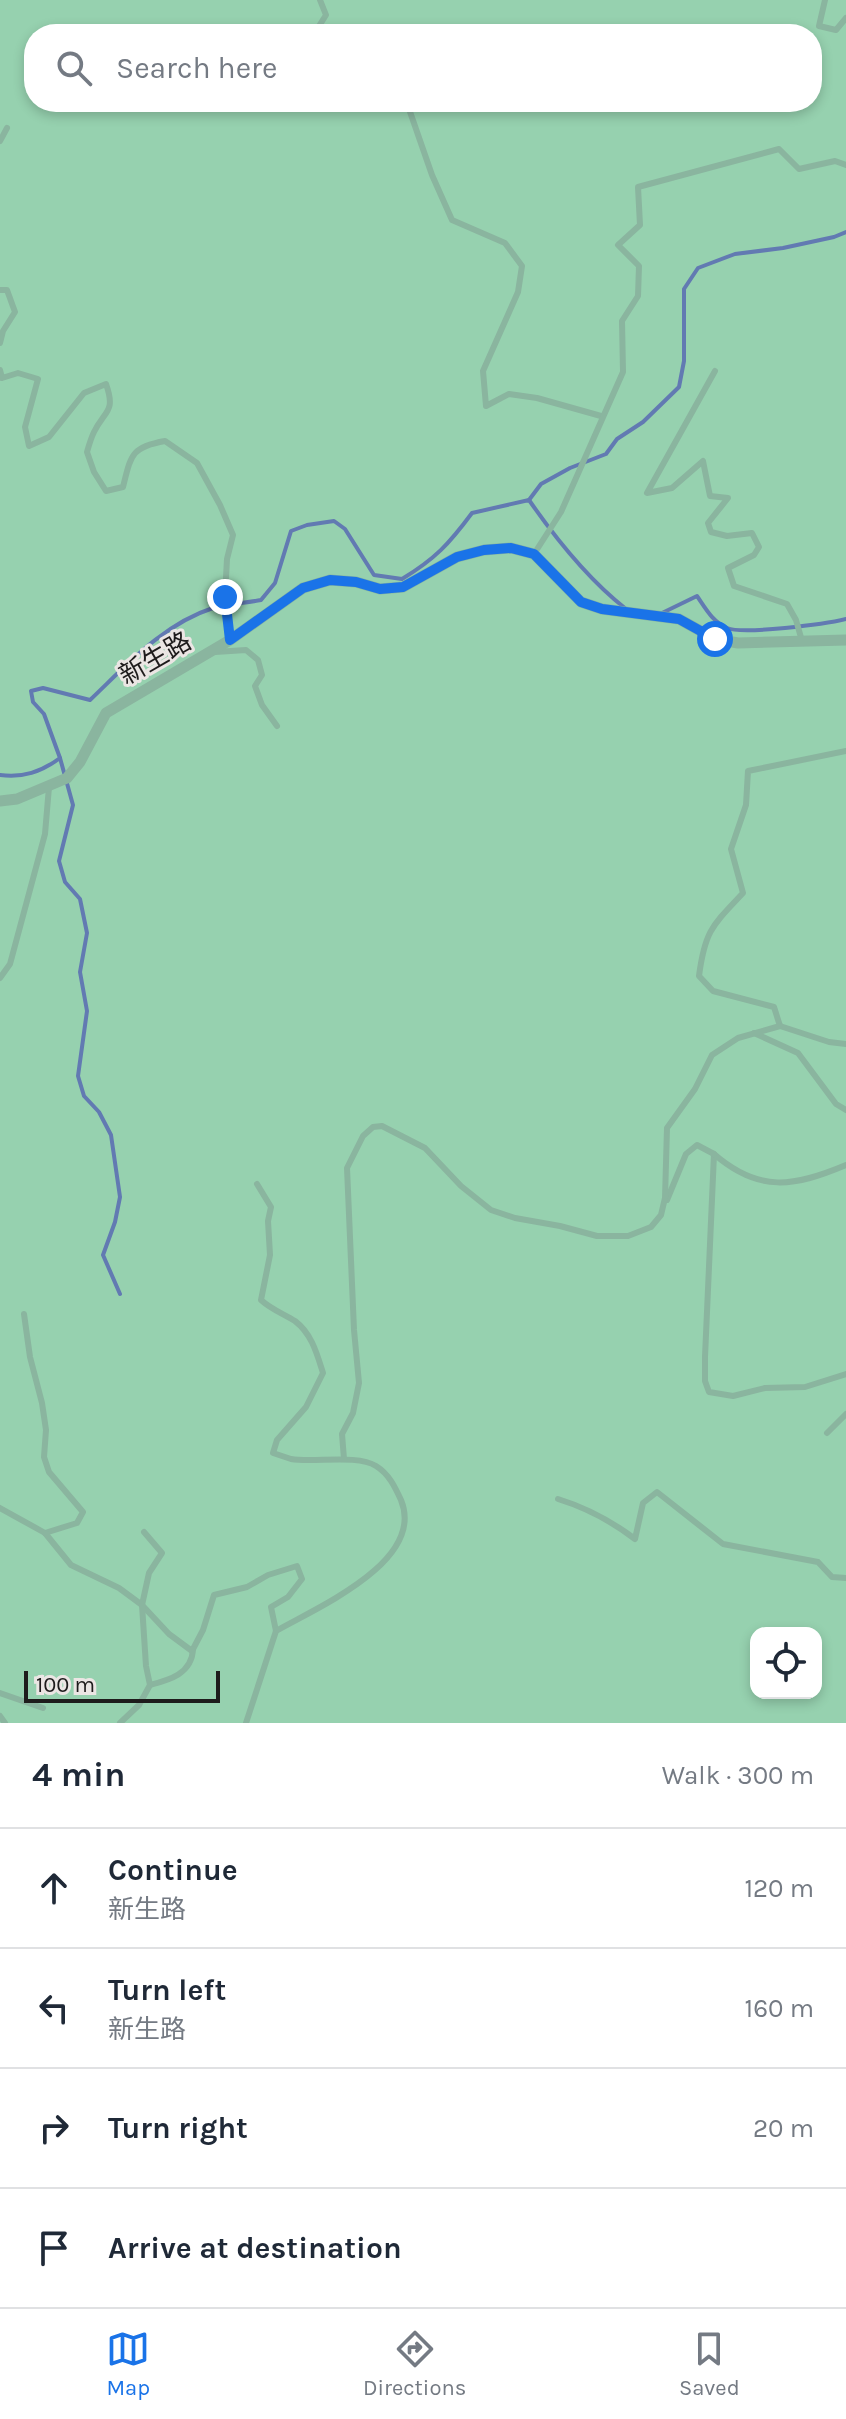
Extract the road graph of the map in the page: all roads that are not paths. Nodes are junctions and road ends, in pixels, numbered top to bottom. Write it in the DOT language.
graph roads {
  1 [pos="320,0"];
  2 [pos="825,0"];
  3 [pos="846,18"];
  4 [pos="320,24"];
  5 [pos="819,24"];
  6 [pos="822,27"];
  7 [pos="410,112"];
  8 [pos="7,128"];
  9 [pos="0,141"];
  10 [pos="846,165"];
  11 [pos="0,290"];
  12 [pos="0,343"];
  13 [pos="0,370"];
  14 [pos="715,371"];
  15 [pos="601,416"];
  16 [pos="534,554"];
  17 [pos="801,638"];
  18 [pos="230,640"];
  19 [pos="846,640"];
  20 [pos="208,652"];
  21 [pos="277,726"];
  22 [pos="846,751"];
  23 [pos="58,783"];
  24 [pos="0,801"];
  25 [pos="0,978"];
  26 [pos="780,1026"];
  27 [pos="754,1033"];
  28 [pos="846,1044"];
  29 [pos="846,1110"];
  30 [pos="714,1154"];
  31 [pos="846,1165"];
  32 [pos="257,1184"];
  33 [pos="661,1215"];
  34 [pos="24,1314"];
  35 [pos="846,1374"];
  36 [pos="846,1414"];
  37 [pos="827,1433"];
  38 [pos="344,1459"];
  39 [pos="558,1499"];
  40 [pos="0,1508"];
  41 [pos="144,1532"];
  42 [pos="45,1533"];
  43 [pos="846,1578"];
  44 [pos="142,1605"];
  45 [pos="276,1631"];
  46 [pos="193,1649"];
  47 [pos="150,1685"];
  48 [pos="0,1693"];
  49 [pos="43,1708"];
  50 [pos="0,1716"];
  51 [pos="5,1723"];
  52 [pos="120,1723"];
  53 [pos="246,1723"];
  1 -- 4 [label="lane"];
  2 -- 5 [label="lane"];
  3 -- 6 [label="lane"];
  7 -- 15 [label="lane"];
  8 -- 9 [label="lane"];
  10 -- 15 [label="lane"];
  11 -- 12 [label="lane"];
  13 -- 18 [label="lane"];
  14 -- 17 [label="lane"];
  15 -- 16 [label="lane"];
  16 -- 17 [label="street"];
  16 -- 18 [label="street, 新生路"];
  17 -- 19 [label="street"];
  18 -- 20 [label="street, 新生路"];
  20 -- 21 [label="lane"];
  20 -- 23 [label="street, 新生路"];
  22 -- 26 [label="lane"];
  23 -- 24 [label="street"];
  23 -- 25 [label="lane"];
  26 -- 27 [label="lane"];
  26 -- 28 [label="lane"];
  27 -- 29 [label="lane"];
  27 -- 33 [label="lane"];
  30 -- 31 [label="lane"];
  30 -- 33 [label="lane"];
  30 -- 35 [label="lane"];
  32 -- 38 [label="lane"];
  33 -- 38 [label="lane"];
  34 -- 42 [label="lane"];
  36 -- 37 [label="lane"];
  38 -- 45 [label="lane"];
  39 -- 43 [label="lane"];
  40 -- 42 [label="lane"];
  41 -- 44 [label="lane"];
  42 -- 44 [label="lane"];
  44 -- 46 [label="lane"];
  44 -- 47 [label="lane"];
  45 -- 46 [label="lane"];
  45 -- 53 [label="lane"];
  46 -- 47 [label="lane"];
  47 -- 52 [label="lane"];
  48 -- 49 [label="lane"];
  50 -- 51 [label="lane"];
}
